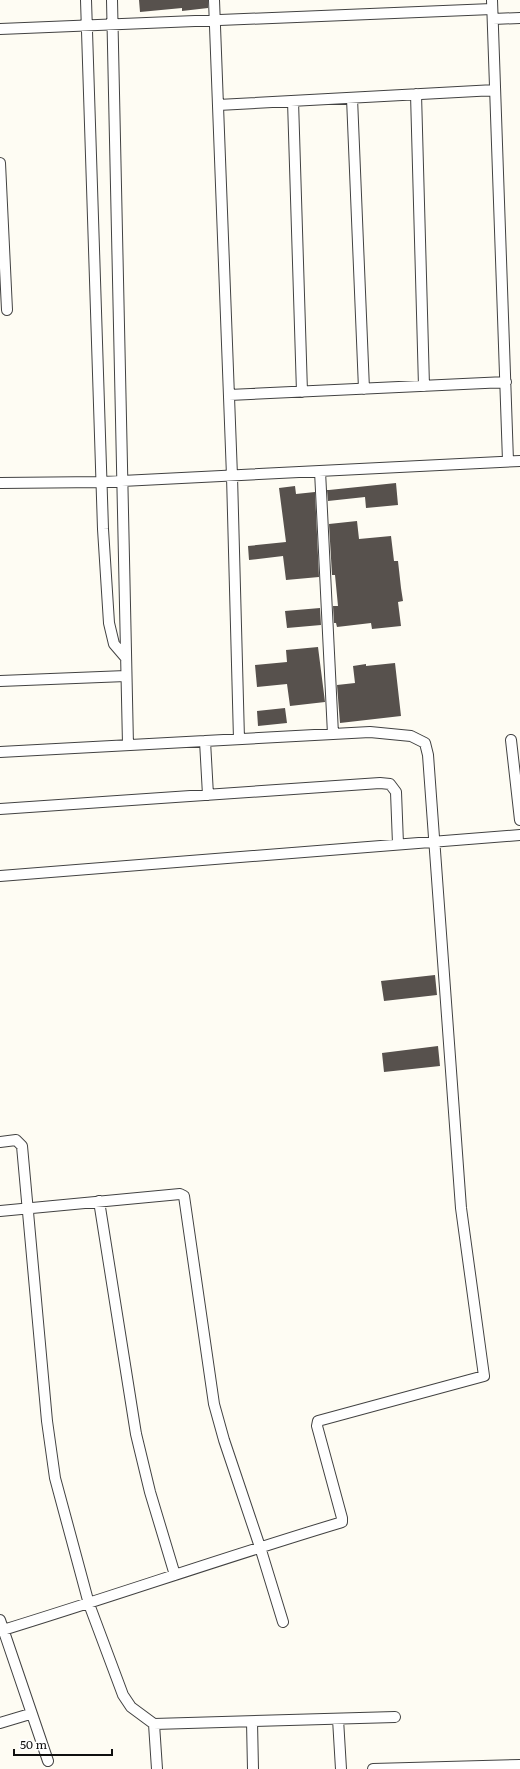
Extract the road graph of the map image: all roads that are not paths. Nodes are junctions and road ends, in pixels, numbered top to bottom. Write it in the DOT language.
graph roads {
  1 [pos="86,0"];
  2 [pos="112,0"];
  3 [pos="214,0"];
  4 [pos="492,4"];
  5 [pos="520,18"];
  6 [pos="493,19"];
  7 [pos="215,20"];
  8 [pos="113,24"];
  9 [pos="87,25"];
  10 [pos="0,29"];
  11 [pos="495,90"];
  12 [pos="416,94"];
  13 [pos="352,98"];
  14 [pos="293,101"];
  15 [pos="218,105"];
  16 [pos="0,163"];
  17 [pos="7,310"];
  18 [pos="506,382"];
  19 [pos="424,386"];
  20 [pos="364,389"];
  21 [pos="302,392"];
  22 [pos="229,395"];
  23 [pos="520,460"];
  24 [pos="508,461"];
  25 [pos="320,471"];
  26 [pos="232,476"];
  27 [pos="122,481"];
  28 [pos="102,482"];
  29 [pos="0,483"];
  30 [pos="126,658"];
  31 [pos="126,676"];
  32 [pos="0,681"];
  33 [pos="333,734"];
  34 [pos="239,739"];
  35 [pos="511,740"];
  36 [pos="205,741"];
  37 [pos="128,745"];
  38 [pos="0,752"];
  39 [pos="208,795"];
  40 [pos="0,809"];
  41 [pos="520,820"];
  42 [pos="520,835"];
  43 [pos="434,841"];
  44 [pos="398,844"];
  45 [pos="0,876"];
  46 [pos="0,1142"];
  47 [pos="100,1201"];
  48 [pos="26,1208"];
  49 [pos="0,1211"];
  50 [pos="260,1547"];
  51 [pos="175,1575"];
  52 [pos="89,1604"];
  53 [pos="0,1620"];
  54 [pos="283,1622"];
  55 [pos="2,1631"];
  56 [pos="30,1714"];
  57 [pos="395,1717"];
  58 [pos="338,1719"];
  59 [pos="252,1722"];
  60 [pos="0,1723"];
  61 [pos="154,1724"];
  62 [pos="48,1761"];
  63 [pos="520,1765"];
  64 [pos="156,1769"];
  65 [pos="253,1769"];
  66 [pos="341,1769"];
  67 [pos="374,1769"];
  1 -- 9 [label="street"];
  2 -- 8 [label="street"];
  3 -- 7 [label="street"];
  4 -- 6 [label="street"];
  4 -- 7 [label="street"];
  5 -- 6 [label="street"];
  6 -- 11 [label="street"];
  7 -- 8 [label="street"];
  7 -- 15 [label="street"];
  8 -- 9 [label="street"];
  8 -- 27 [label="street"];
  9 -- 10 [label="street"];
  9 -- 28 [label="street"];
  11 -- 12 [label="street"];
  11 -- 18 [label="street"];
  12 -- 13 [label="street"];
  12 -- 19 [label="street"];
  13 -- 14 [label="street"];
  13 -- 20 [label="street"];
  14 -- 15 [label="street"];
  14 -- 21 [label="street"];
  15 -- 22 [label="street"];
  16 -- 17 [label="street"];
  18 -- 19 [label="street"];
  18 -- 24 [label="street"];
  19 -- 20 [label="street"];
  20 -- 21 [label="street"];
  21 -- 22 [label="street"];
  22 -- 26 [label="street"];
  23 -- 24 [label="street"];
  24 -- 25 [label="street"];
  25 -- 26 [label="street"];
  25 -- 33 [label="street"];
  26 -- 27 [label="street"];
  26 -- 34 [label="street"];
  27 -- 28 [label="street"];
  27 -- 30 [label="street"];
  28 -- 29 [label="street"];
  28 -- 30 [label="street"];
  30 -- 31 [label="street"];
  31 -- 32 [label="street"];
  31 -- 37 [label="street"];
  33 -- 34 [label="street"];
  33 -- 43 [label="street"];
  34 -- 36 [label="street"];
  35 -- 41 [label="street"];
  36 -- 37 [label="street"];
  36 -- 39 [label="street"];
  37 -- 38 [label="street"];
  39 -- 40 [label="street"];
  39 -- 44 [label="street"];
  42 -- 43 [label="street"];
  43 -- 44 [label="street"];
  43 -- 50 [label="street"];
  44 -- 45 [label="street"];
  46 -- 48 [label="street"];
  47 -- 48 [label="street"];
  47 -- 50 [label="street"];
  47 -- 51 [label="street"];
  48 -- 49 [label="street"];
  48 -- 52 [label="street"];
  50 -- 51 [label="street"];
  50 -- 54 [label="street"];
  51 -- 52 [label="street"];
  52 -- 55 [label="street"];
  52 -- 61 [label="street"];
  53 -- 55 [label="street"];
  55 -- 56 [label="street"];
  56 -- 60 [label="street"];
  56 -- 62 [label="street"];
  57 -- 58 [label="street"];
  58 -- 59 [label="street"];
  58 -- 66 [label="street"];
  59 -- 61 [label="street"];
  59 -- 65 [label="street"];
  61 -- 64 [label="street"];
  63 -- 67 [label="street"];
}
